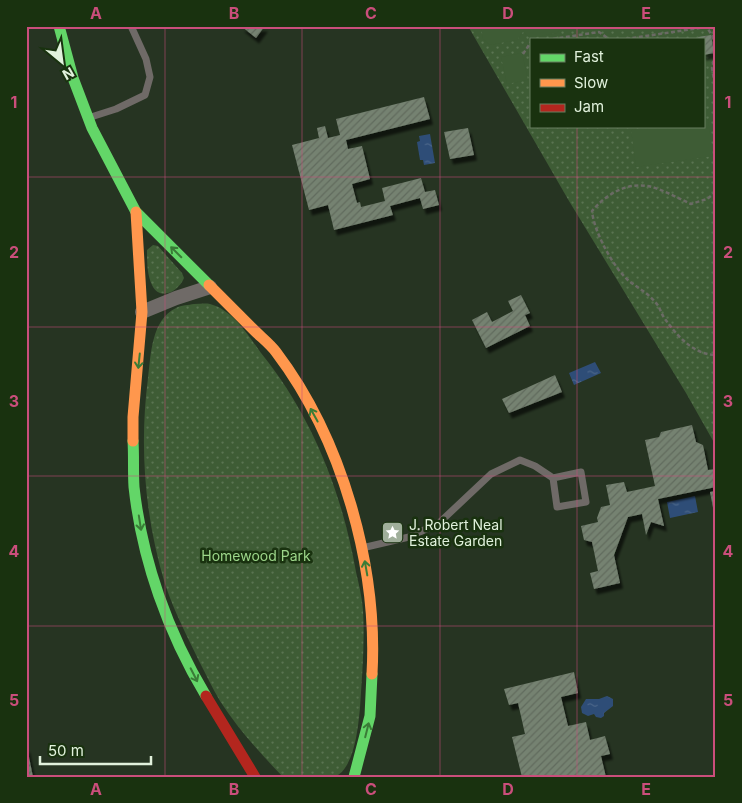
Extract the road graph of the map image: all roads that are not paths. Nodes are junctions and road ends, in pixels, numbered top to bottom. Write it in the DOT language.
graph roads {
  1 [pos="59,26"];
  2 [pos="131,26"];
  3 [pos="88,118"];
  4 [pos="136,212"];
  5 [pos="210,287"];
  6 [pos="142,312"];
  7 [pos="553,478"];
  8 [pos="362,548"];
  9 [pos="256,777"];
  10 [pos="354,777"];
  1 -- 3 [label="street"];
  2 -- 3 [label="lane"];
  3 -- 4 [label="street"];
  5 -- 4 [label="street, one-way"];
  4 -- 6 [label="street"];
  5 -- 6 [label="street"];
  8 -- 5 [label="street, one-way"];
  6 -- 9 [label="street, one-way"];
  7 -- 7 [label="lane"];
  7 -- 8 [label="lane"];
  10 -- 8 [label="street, one-way"];
}
